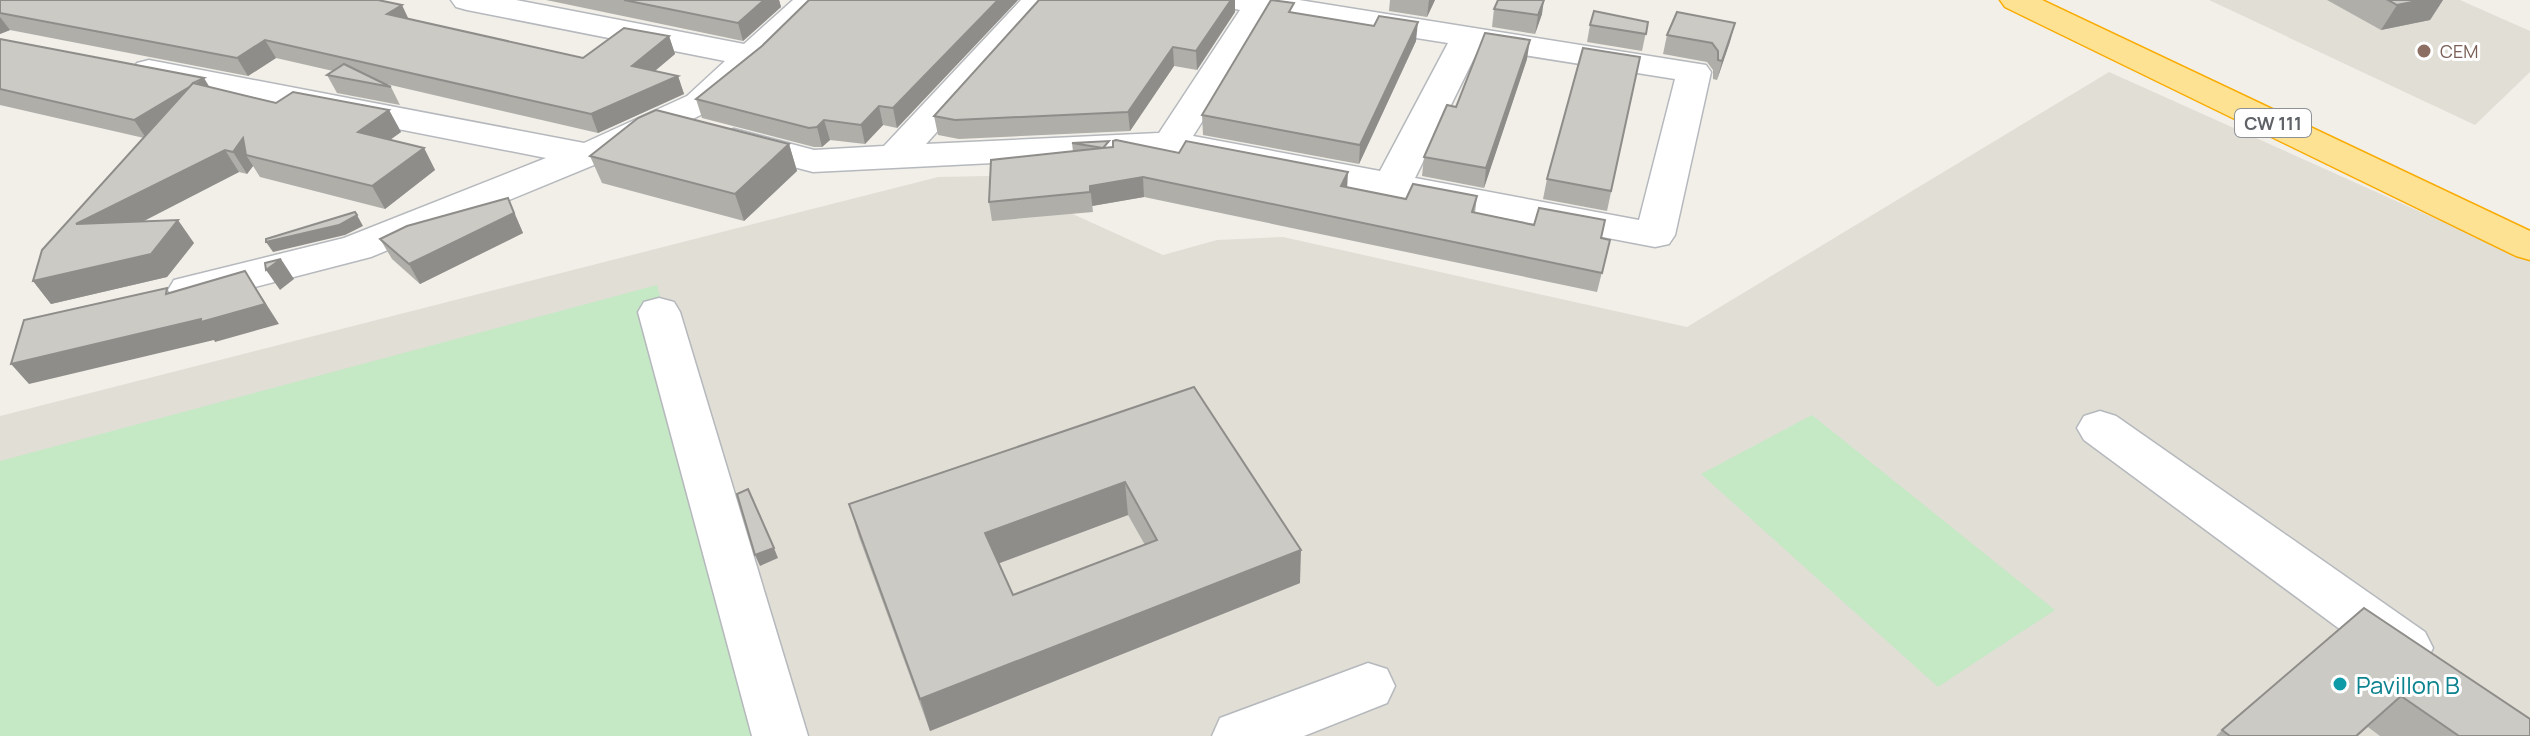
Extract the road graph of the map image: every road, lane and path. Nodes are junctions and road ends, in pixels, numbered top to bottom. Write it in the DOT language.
graph roads {
  1 [pos="467,0"];
  2 [pos="812,0"];
  3 [pos="1039,0"];
  4 [pos="2016,0"];
  5 [pos="2069,0"];
  6 [pos="1250,2"];
  7 [pos="1468,36"];
  8 [pos="753,56"];
  9 [pos="118,64"];
  10 [pos="662,121"];
  11 [pos="1170,143"];
  12 [pos="585,154"];
  13 [pos="894,157"];
  14 [pos="1392,185"];
  15 [pos="2530,220"];
  16 [pos="2530,247"];
  17 [pos="148,299"];
  18 [pos="659,312"];
  19 [pos="2100,428"];
  20 [pos="2437,671"];
  21 [pos="1368,686"];
  22 [pos="780,736"];
  23 [pos="1240,736"];
  1 -- 8 [label="street"];
  2 -- 8 [label="street"];
  3 -- 13 [label="street"];
  4 -- 16 [label="highway, CW 111"];
  5 -- 15 [label="highway, CW 111"];
  6 -- 7 [label="street"];
  6 -- 11 [label="street"];
  7 -- 14 [label="street"];
  7 -- 14 [label="street"];
  8 -- 10 [label="street"];
  9 -- 12 [label="street"];
  10 -- 12 [label="street"];
  10 -- 13 [label="street"];
  11 -- 13 [label="street"];
  11 -- 14 [label="street"];
  12 -- 17 [label="street"];
  18 -- 22 [label="street"];
  19 -- 20 [label="street"];
  21 -- 23 [label="street"];
}
